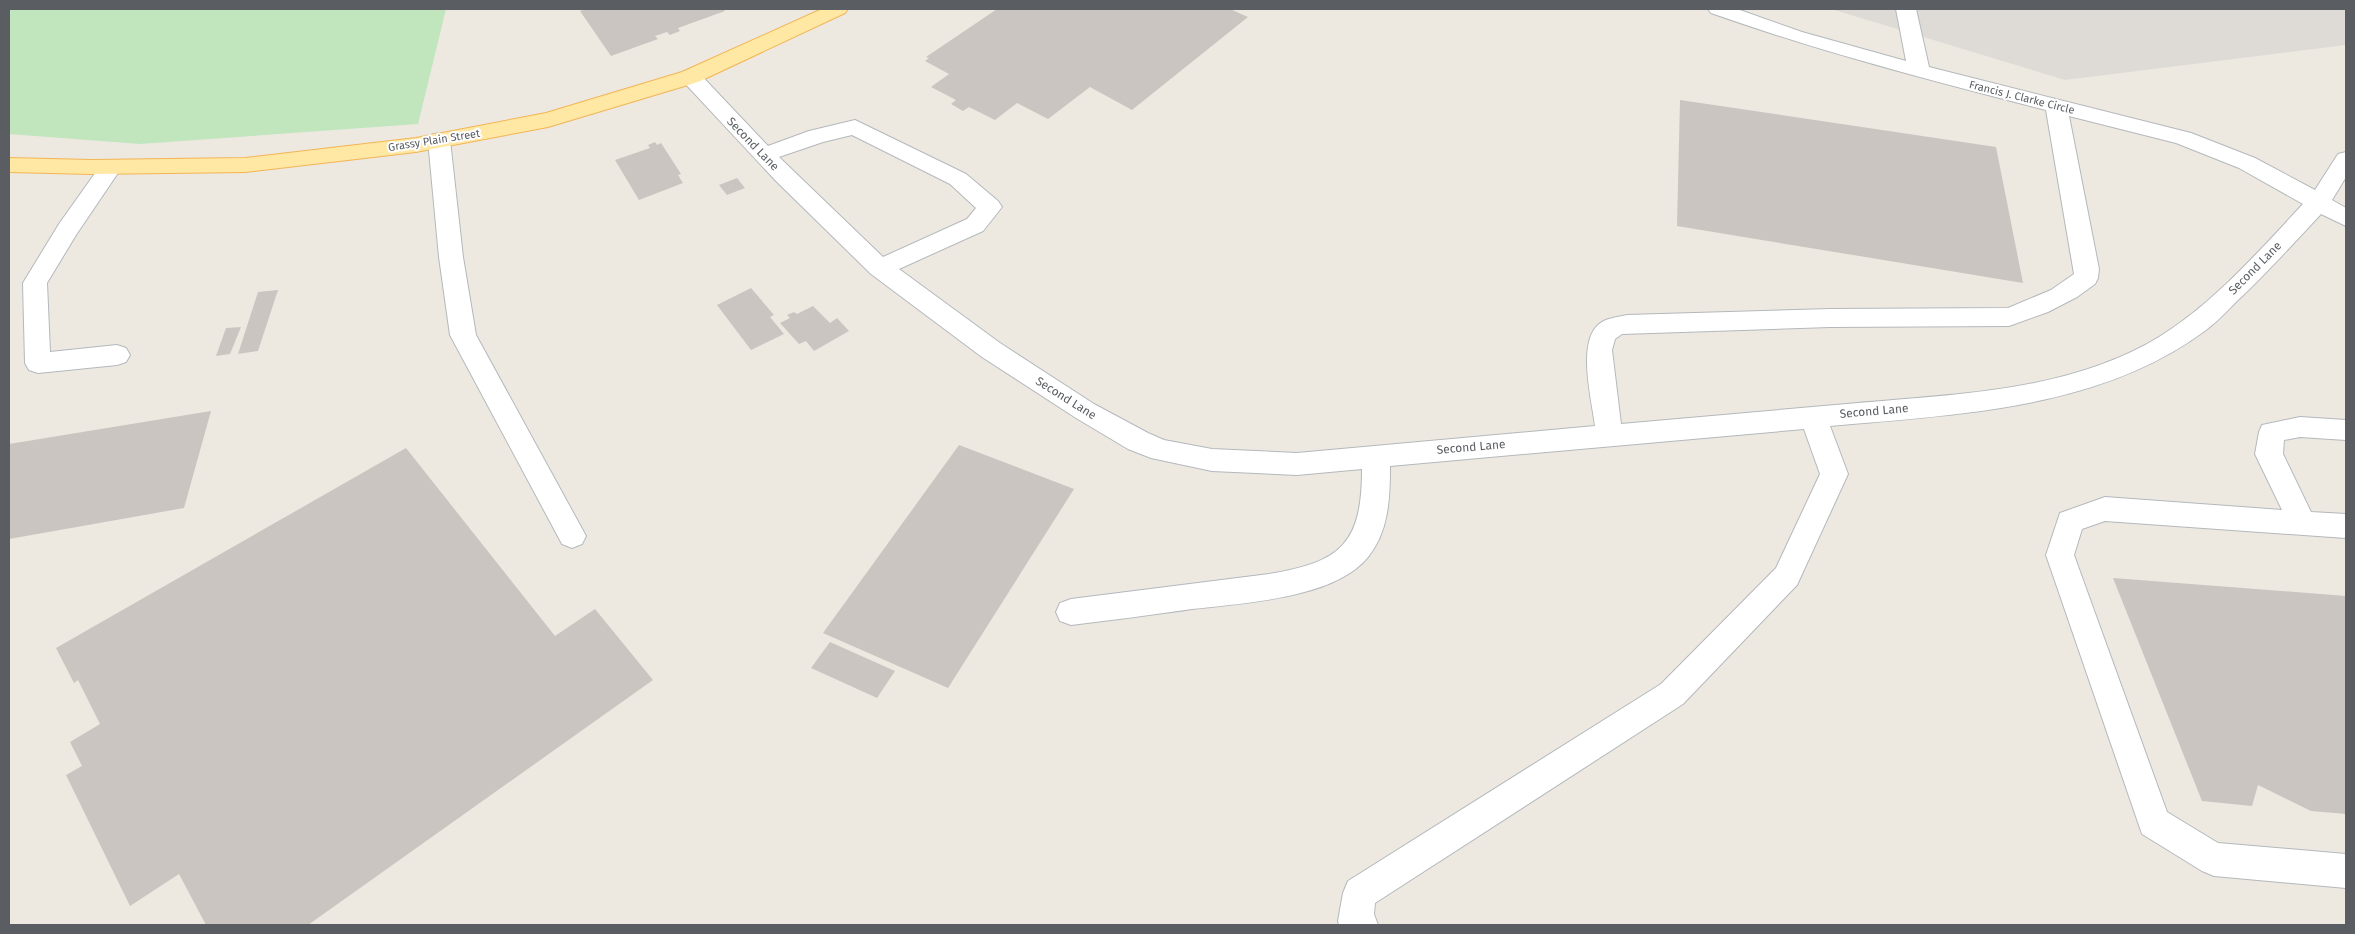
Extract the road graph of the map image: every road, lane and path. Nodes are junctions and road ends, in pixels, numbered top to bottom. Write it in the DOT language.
graph roads {
  1 [pos="838,9"];
  2 [pos="1718,9"];
  3 [pos="1906,9"];
  4 [pos="1919,71"];
  5 [pos="690,77"];
  6 [pos="2056,105"];
  7 [pos="439,140"];
  8 [pos="764,155"];
  9 [pos="2346,159"];
  10 [pos="9,165"];
  11 [pos="110,167"];
  12 [pos="2319,202"];
  13 [pos="2346,218"];
  14 [pos="880,268"];
  15 [pos="117,355"];
  16 [pos="1813,417"];
  17 [pos="2346,430"];
  18 [pos="1609,434"];
  19 [pos="1376,456"];
  20 [pos="2302,523"];
  21 [pos="2346,526"];
  22 [pos="572,536"];
  23 [pos="1072,612"];
  24 [pos="2346,871"];
  25 [pos="1361,925"];
  1 -- 5 [label="main road, Grassy Plain Street"];
  2 -- 4 [label="street, Francis J. Clarke Circle"];
  3 -- 4 [label="street"];
  4 -- 6 [label="street, Francis J. Clarke Circle"];
  5 -- 7 [label="main road, Grassy Plain Street"];
  5 -- 8 [label="street, Second Lane"];
  6 -- 12 [label="street, Francis J. Clarke Circle"];
  6 -- 18 [label="street"];
  7 -- 11 [label="main road, Grassy Plain Street"];
  7 -- 22 [label="street"];
  8 -- 14 [label="street, Second Lane"];
  8 -- 14 [label="street"];
  9 -- 12 [label="street"];
  10 -- 11 [label="main road, Grassy Plain Street"];
  11 -- 15 [label="street"];
  12 -- 13 [label="street, Francis J. Clarke Circle"];
  12 -- 16 [label="street, Second Lane"];
  14 -- 19 [label="street, Second Lane"];
  16 -- 18 [label="street, Second Lane"];
  16 -- 25 [label="street"];
  17 -- 20 [label="street"];
  18 -- 19 [label="street, Second Lane"];
  19 -- 23 [label="street"];
  20 -- 21 [label="street"];
  20 -- 24 [label="street"];
}
